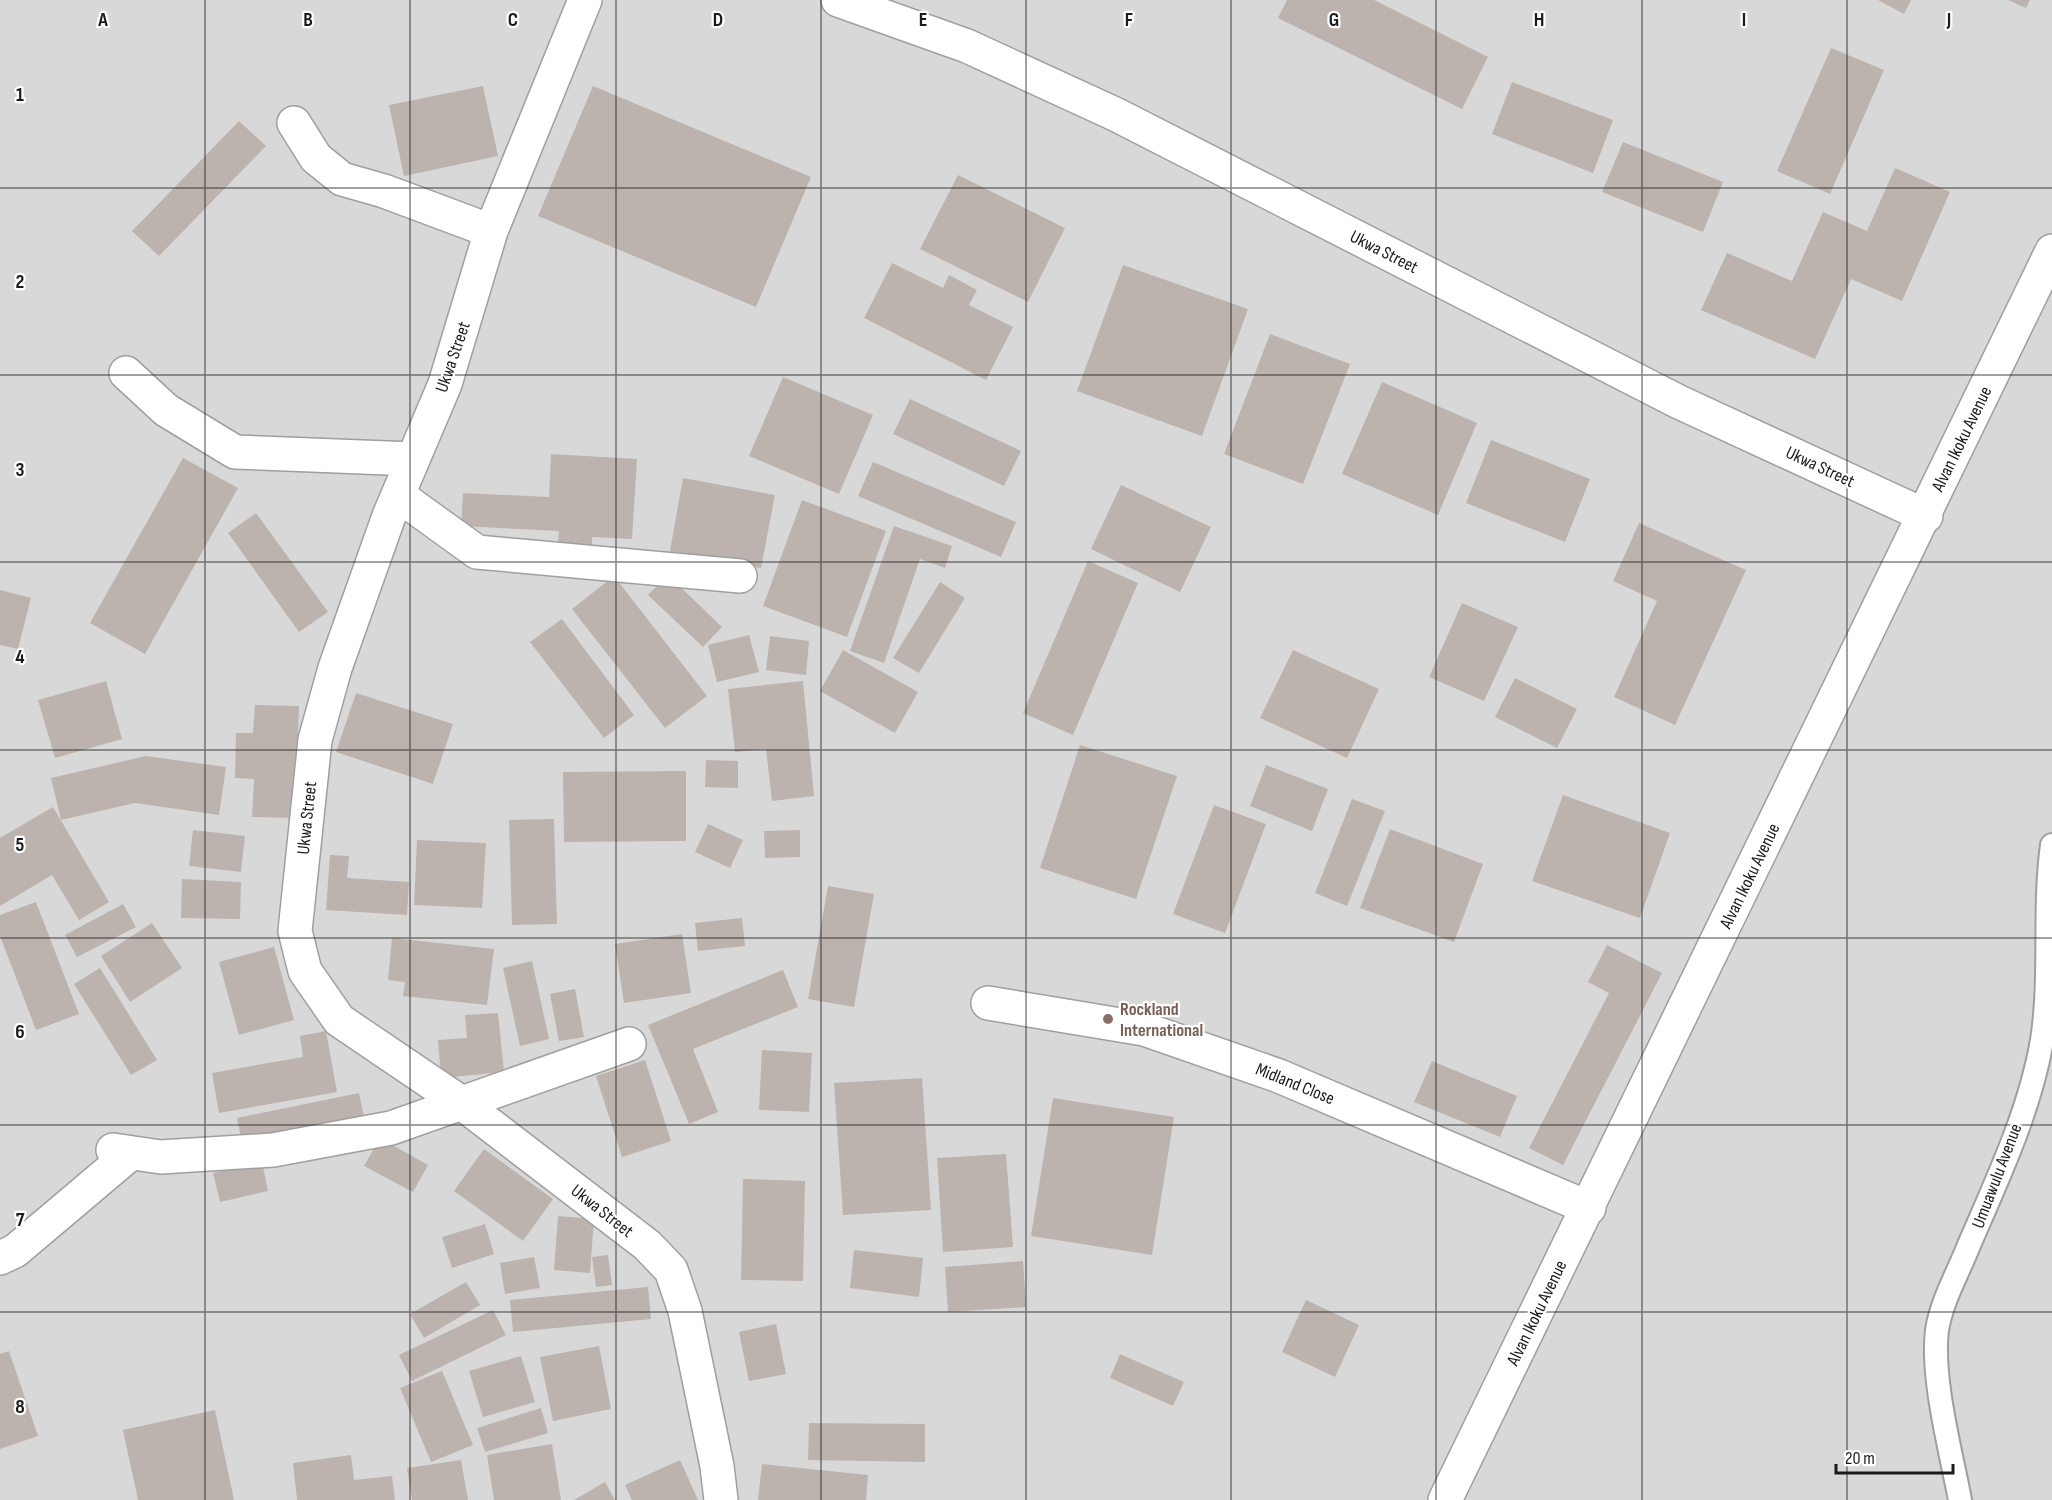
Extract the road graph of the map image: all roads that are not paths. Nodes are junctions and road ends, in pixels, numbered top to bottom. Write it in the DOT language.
graph roads {
  1 [pos="585,0"];
  2 [pos="838,0"];
  3 [pos="294,123"];
  4 [pos="491,231"];
  5 [pos="2052,251"];
  6 [pos="126,373"];
  7 [pos="413,459"];
  8 [pos="398,495"];
  9 [pos="1926,516"];
  10 [pos="740,576"];
  11 [pos="2052,845"];
  12 [pos="988,1003"];
  13 [pos="629,1044"];
  14 [pos="463,1104"];
  15 [pos="1589,1209"];
  16 [pos="0,1258"];
  17 [pos="721,1500"];
  18 [pos="1445,1500"];
  19 [pos="1960,1500"];
  1 -- 4 [label="street, Ukwa Street"];
  2 -- 9 [label="street, Ukwa Street"];
  3 -- 4 [label="street"];
  4 -- 7 [label="street, Ukwa Street"];
  5 -- 9 [label="street, Alvan Ikoku Avenue"];
  6 -- 7 [label="street"];
  7 -- 8 [label="street, Ukwa Street"];
  8 -- 10 [label="street"];
  8 -- 14 [label="street, Ukwa Street"];
  9 -- 15 [label="street, Alvan Ikoku Avenue"];
  11 -- 19 [label="lane, Umuawulu Avenue"];
  12 -- 15 [label="street, Midland Close"];
  13 -- 14 [label="street"];
  14 -- 16 [label="street"];
  14 -- 17 [label="street, Ukwa Street"];
  15 -- 18 [label="street, Alvan Ikoku Avenue"];
}
